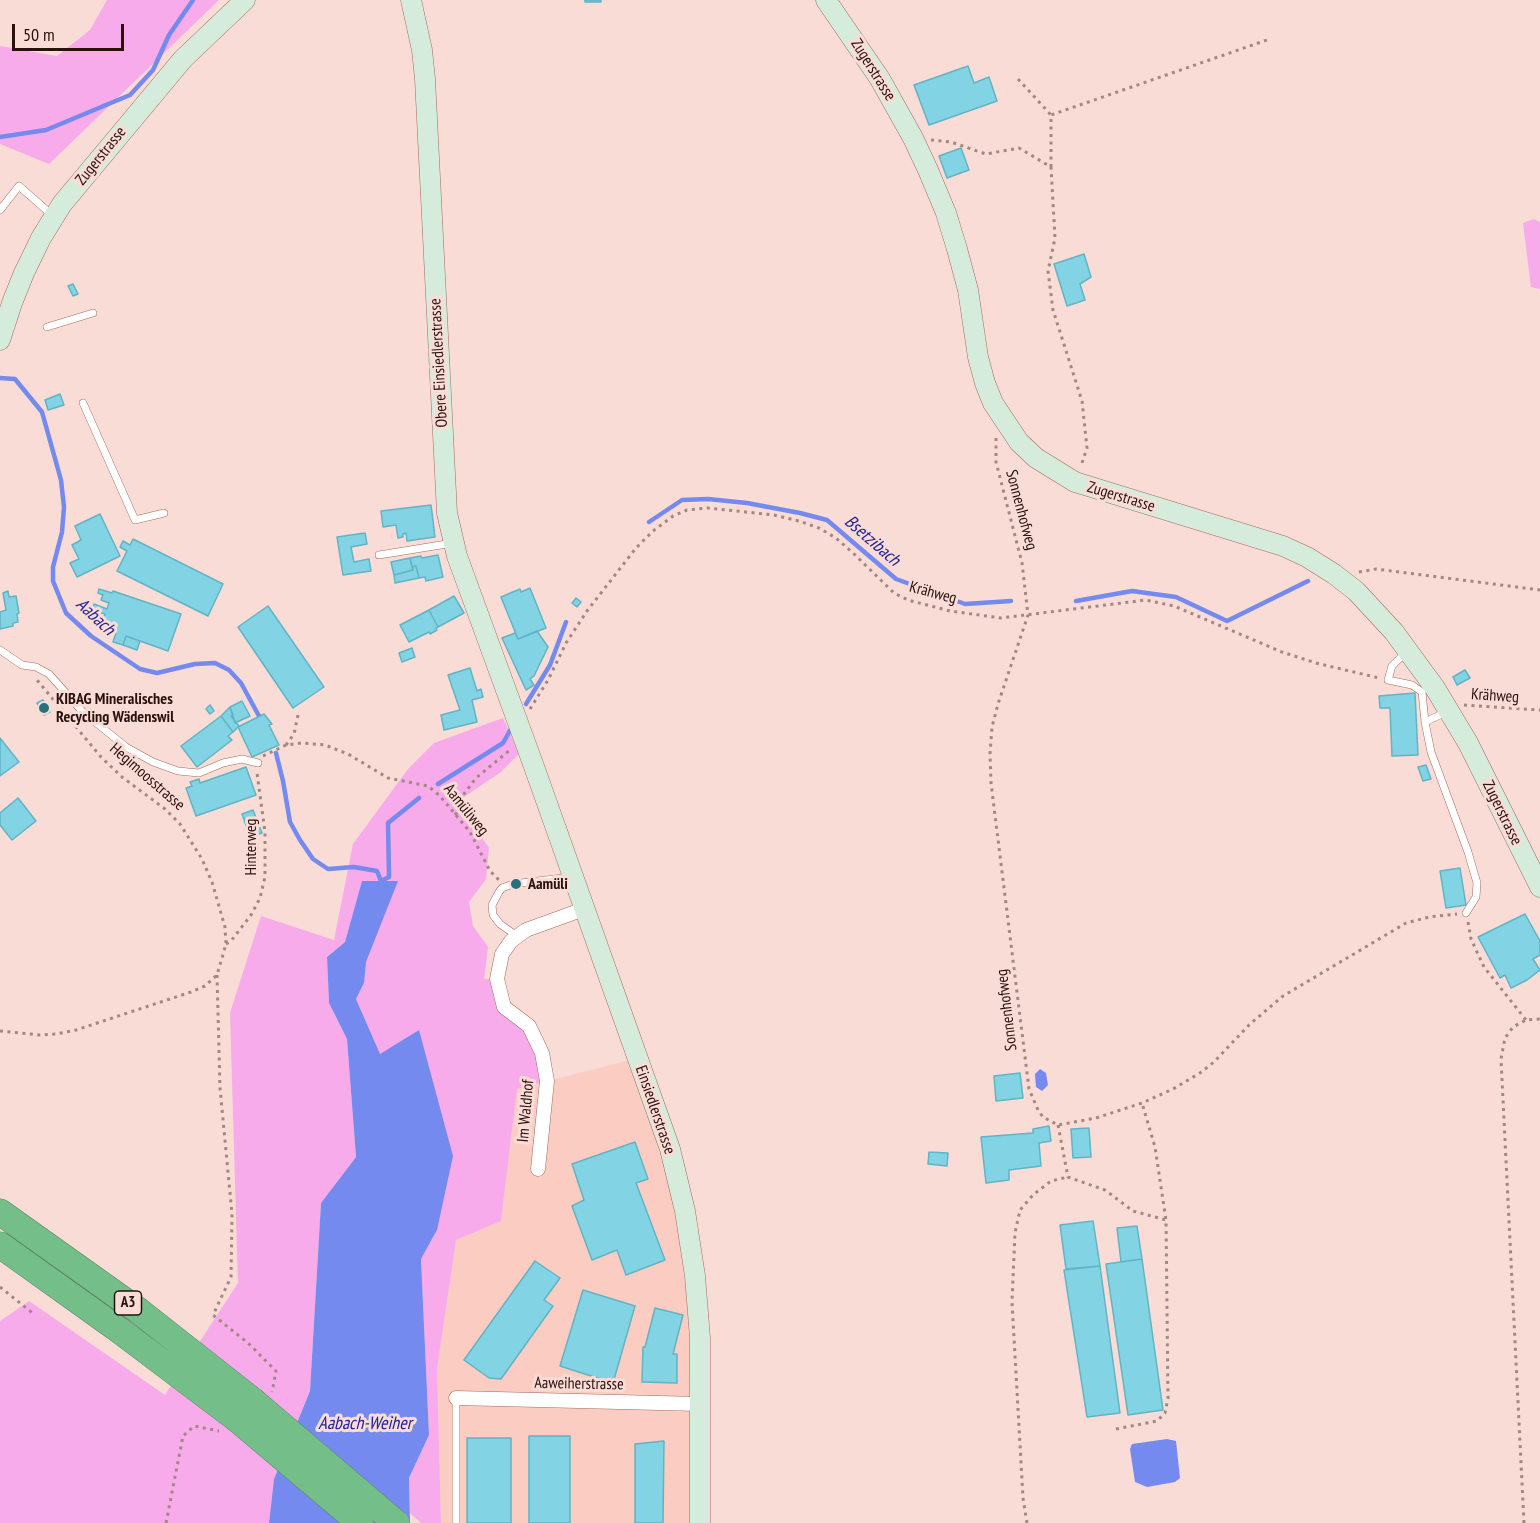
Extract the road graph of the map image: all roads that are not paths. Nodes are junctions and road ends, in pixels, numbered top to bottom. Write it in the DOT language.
graph roads {
  1 [pos="245,0"];
  2 [pos="411,0"];
  3 [pos="826,0"];
  4 [pos="0,210"];
  5 [pos="54,217"];
  6 [pos="93,313"];
  7 [pos="47,327"];
  8 [pos="0,340"];
  9 [pos="83,403"];
  10 [pos="164,513"];
  11 [pos="453,543"];
  12 [pos="379,555"];
  13 [pos="0,650"];
  14 [pos="1408,650"];
  15 [pos="1449,710"];
  16 [pos="518,721"];
  17 [pos="1425,722"];
  18 [pos="258,762"];
  19 [pos="573,877"];
  20 [pos="1540,887"];
  21 [pos="584,909"];
  22 [pos="1466,913"];
  23 [pos="518,936"];
  24 [pos="538,1169"];
  25 [pos="0,1212"];
  26 [pos="0,1245"];
  27 [pos="456,1398"];
  28 [pos="700,1404"];
  29 [pos="247,1411"];
  30 [pos="360,1523"];
  31 [pos="396,1523"];
  32 [pos="456,1523"];
  33 [pos="699,1523"];
  1 -- 5 [label="main road, Zugerstrasse"];
  2 -- 11 [label="main road, Obere Einsiedlerstrasse"];
  3 -- 14 [label="main road, Zugerstrasse"];
  4 -- 5 [label="lane"];
  5 -- 8 [label="main road, Zugerstrasse"];
  6 -- 7 [label="lane"];
  9 -- 10 [label="lane"];
  11 -- 12 [label="lane"];
  11 -- 16 [label="main road, Obere Einsiedlerstrasse"];
  13 -- 18 [label="lane"];
  14 -- 15 [label="main road, Zugerstrasse"];
  14 -- 17 [label="lane"];
  15 -- 17 [label="lane"];
  15 -- 20 [label="main road, Zugerstrasse"];
  16 -- 19 [label="main road, Einsiedlerstrasse"];
  17 -- 22 [label="lane"];
  19 -- 21 [label="main road, Einsiedlerstrasse"];
  19 -- 23 [label="lane"];
  21 -- 23 [label="street, Im Waldhof"];
  21 -- 28 [label="main road, Einsiedlerstrasse"];
  23 -- 24 [label="street, Im Waldhof"];
  25 -- 29 [label="highway, A3"];
  26 -- 29 [label="highway, A3"];
  27 -- 28 [label="street, Aaweiherstrasse"];
  27 -- 32 [label="lane"];
  28 -- 33 [label="main road, Einsiedlerstrasse"];
  29 -- 30 [label="highway, A3, bridge"];
  29 -- 31 [label="highway, A3, bridge"];
}
